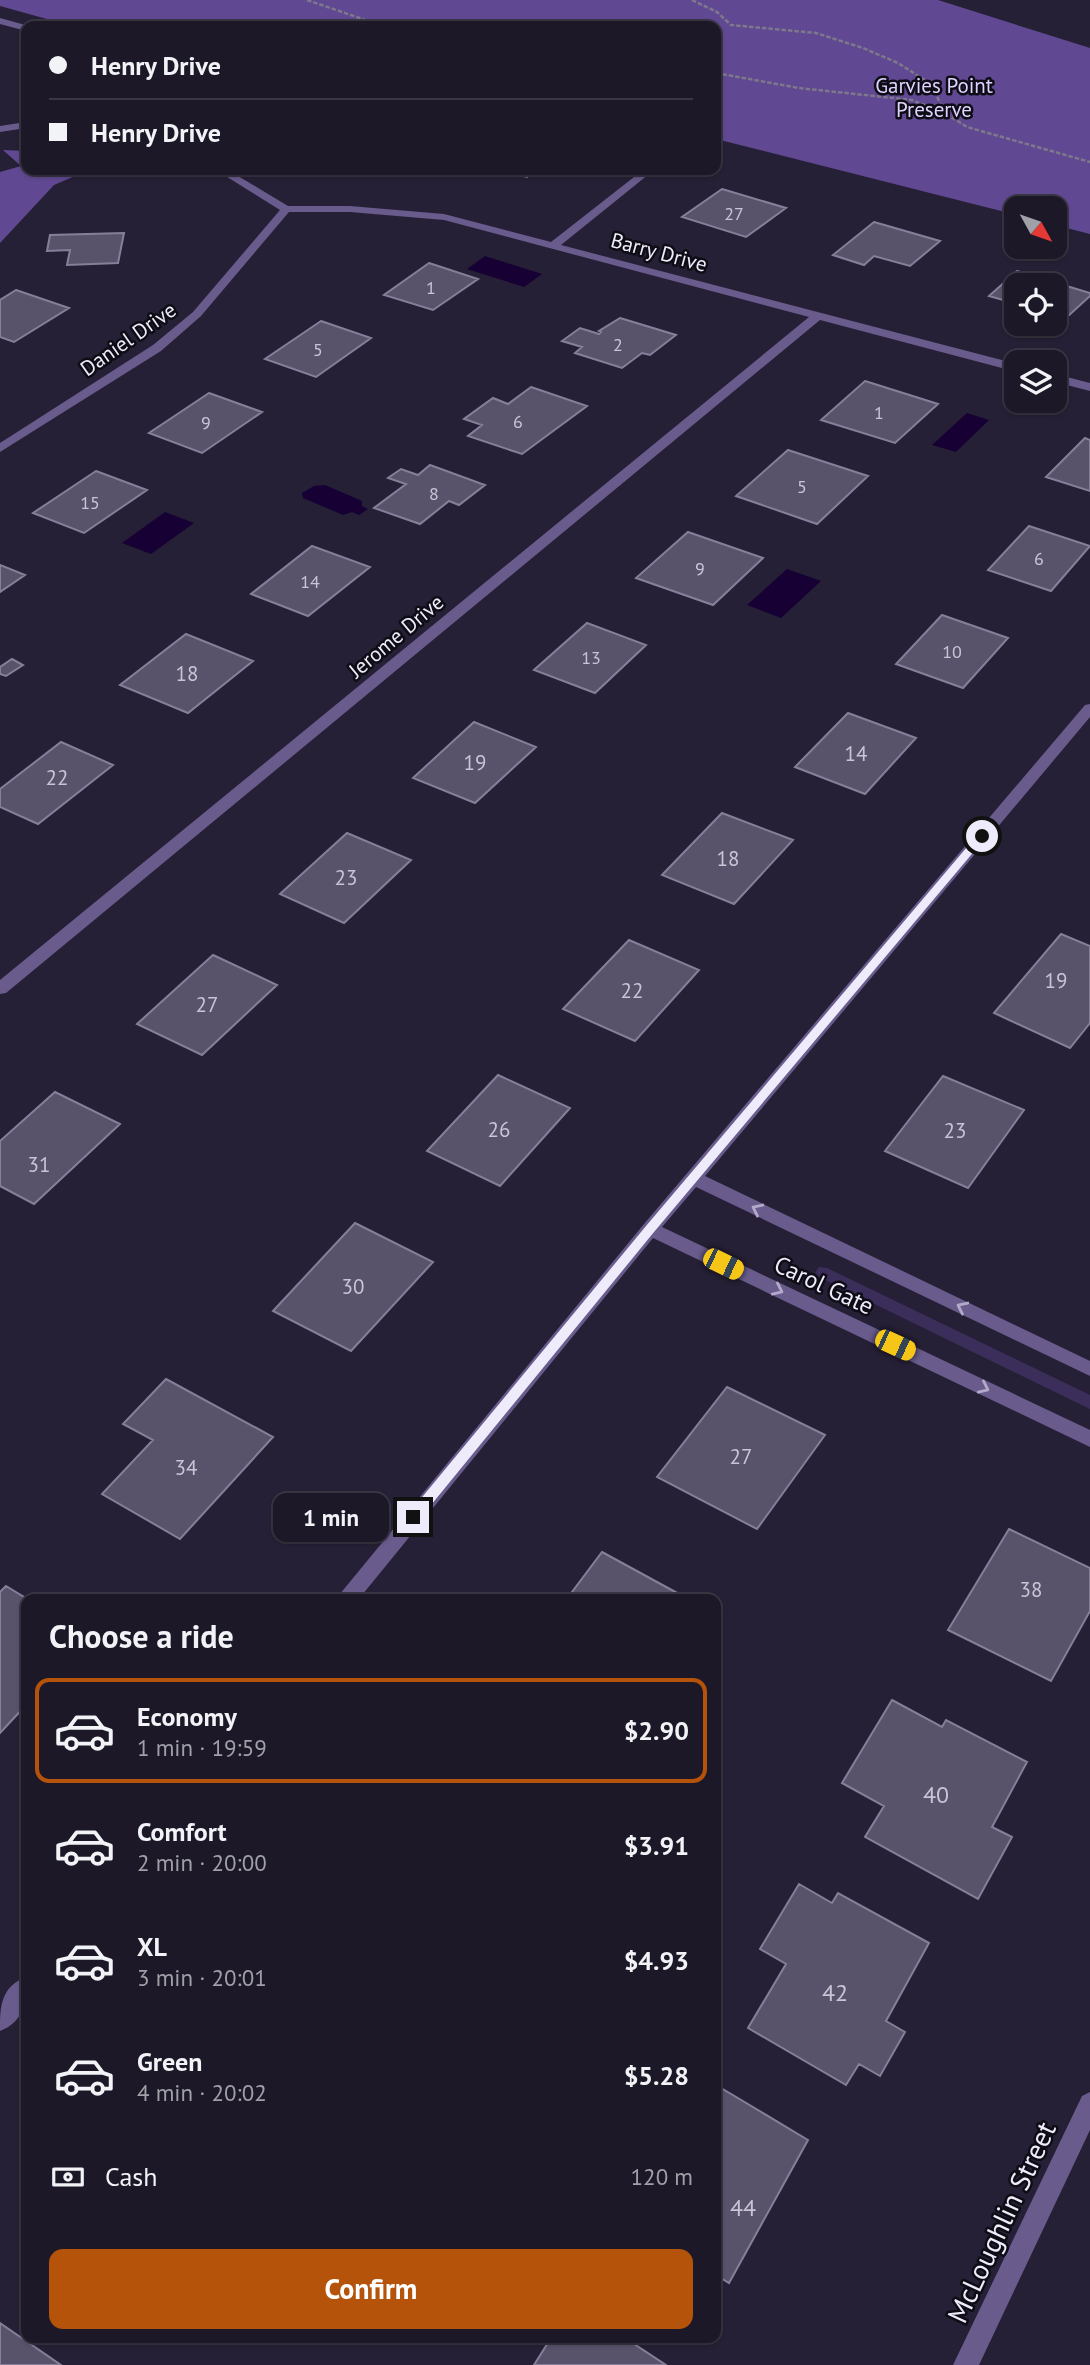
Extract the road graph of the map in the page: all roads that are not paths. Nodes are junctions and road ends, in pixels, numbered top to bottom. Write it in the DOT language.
graph roads {
  1 [pos="0,21"];
  2 [pos="21,27"];
  3 [pos="21,126"];
  4 [pos="0,129"];
  5 [pos="21,131"];
  6 [pos="229,175"];
  7 [pos="643,175"];
  8 [pos="286,209"];
  9 [pos="555,244"];
  10 [pos="818,315"];
  11 [pos="1004,365"];
  12 [pos="1067,381"];
  13 [pos="1090,387"];
  14 [pos="0,448"];
  15 [pos="1090,708"];
  16 [pos="0,989"];
  17 [pos="693,1178"];
  18 [pos="650,1229"];
  19 [pos="1090,1369"];
  20 [pos="1090,1438"];
  21 [pos="350,1594"];
  22 [pos="21,1994"];
  23 [pos="0,2020"];
  24 [pos="1090,2104"];
  25 [pos="966,2365"];
  1 -- 2 [label="street"];
  3 -- 4 [label="street"];
  4 -- 5 [label="street"];
  6 -- 8 [label="street"];
  7 -- 9 [label="street"];
  8 -- 9 [label="street, Barry Drive"];
  8 -- 14 [label="street, Daniel Drive"];
  9 -- 10 [label="street, Barry Drive"];
  10 -- 11 [label="street, Barry Drive"];
  10 -- 16 [label="street, Jerome Drive"];
  12 -- 13 [label="street"];
  15 -- 17 [label="street"];
  17 -- 18 [label="street"];
  19 -- 17 [label="street, Carol Gate, one-way"];
  18 -- 20 [label="street, Carol Gate, one-way"];
  18 -- 21 [label="street"];
  22 -- 23 [label="street"];
  24 -- 25 [label="street, McLoughlin Street"];
}
